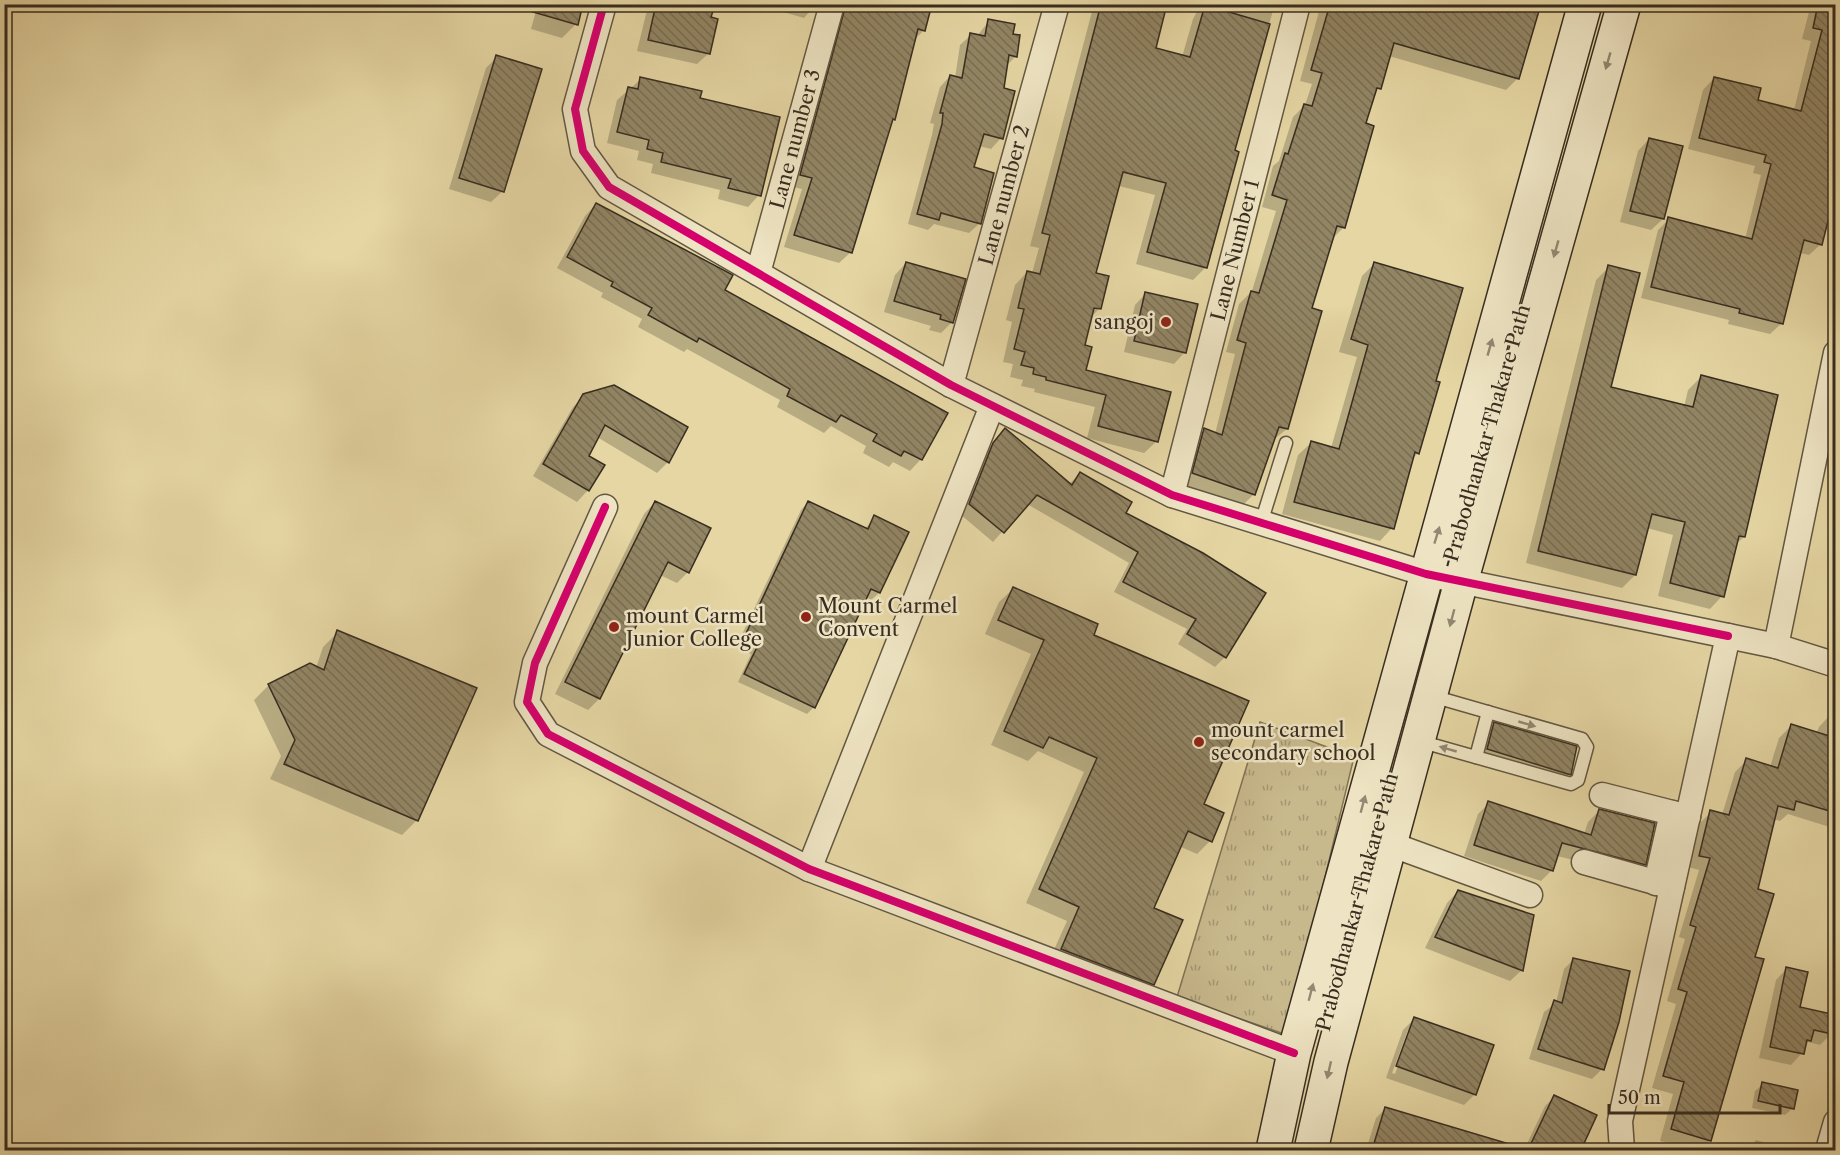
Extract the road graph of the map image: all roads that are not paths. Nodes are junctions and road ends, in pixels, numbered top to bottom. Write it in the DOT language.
graph roads {
  1 [pos="604,4"];
  2 [pos="832,4"];
  3 [pos="1057,4"];
  4 [pos="1298,4"];
  5 [pos="1586,4"];
  6 [pos="1624,4"];
  7 [pos="758,273"];
  8 [pos="1836,353"];
  9 [pos="951,385"];
  10 [pos="992,406"];
  11 [pos="1286,443"];
  12 [pos="1173,495"];
  13 [pos="605,507"];
  14 [pos="1261,523"];
  15 [pos="1425,574"];
  16 [pos="1461,582"];
  17 [pos="1728,636"];
  18 [pos="1776,646"];
  19 [pos="1836,666"];
  20 [pos="1431,696"];
  21 [pos="1488,712"];
  22 [pos="1418,741"];
  23 [pos="1476,757"];
  24 [pos="1602,795"];
  25 [pos="1680,815"];
  26 [pos="1390,844"];
  27 [pos="1584,862"];
  28 [pos="809,869"];
  29 [pos="1664,885"];
  30 [pos="1530,895"];
  31 [pos="1294,1053"];
  32 [pos="1836,1122"];
  33 [pos="1273,1150"];
  34 [pos="1311,1150"];
  35 [pos="1622,1150"];
  36 [pos="1828,1150"];
  1 -- 7 [label="street"];
  2 -- 7 [label="street, Lane number 3"];
  3 -- 9 [label="street, Lane number 2"];
  4 -- 12 [label="street, Lane Number 1"];
  15 -- 5 [label="main road, Prabodhankar Thakare Path, one-way"];
  6 -- 16 [label="main road, Prabodhankar Thakare Path, one-way"];
  7 -- 9 [label="street"];
  8 -- 18 [label="street"];
  9 -- 10 [label="street"];
  10 -- 12 [label="street"];
  10 -- 28 [label="street"];
  11 -- 14 [label="lane"];
  12 -- 14 [label="street"];
  13 -- 28 [label="street"];
  14 -- 15 [label="street"];
  15 -- 16 [label="street"];
  31 -- 15 [label="main road, Prabodhankar Thakare Path, one-way"];
  16 -- 17 [label="street"];
  16 -- 20 [label="main road, Prabodhankar Thakare Path, one-way"];
  17 -- 18 [label="street"];
  17 -- 25 [label="street"];
  18 -- 19 [label="street"];
  20 -- 21 [label="lane"];
  20 -- 22 [label="main road, Prabodhankar Thakare Path"];
  21 -- 23 [label="lane"];
  21 -- 23 [label="lane, one-way"];
  23 -- 22 [label="lane, one-way"];
  22 -- 26 [label="main road, Prabodhankar Thakare Path"];
  24 -- 25 [label="street"];
  25 -- 29 [label="street"];
  26 -- 30 [label="street"];
  26 -- 34 [label="main road, Prabodhankar Thakare Path, one-way"];
  27 -- 29 [label="street"];
  28 -- 31 [label="street"];
  29 -- 35 [label="street"];
  31 -- 33 [label="main road, Prabodhankar Thakare Path"];
  32 -- 36 [label="street"];
}
